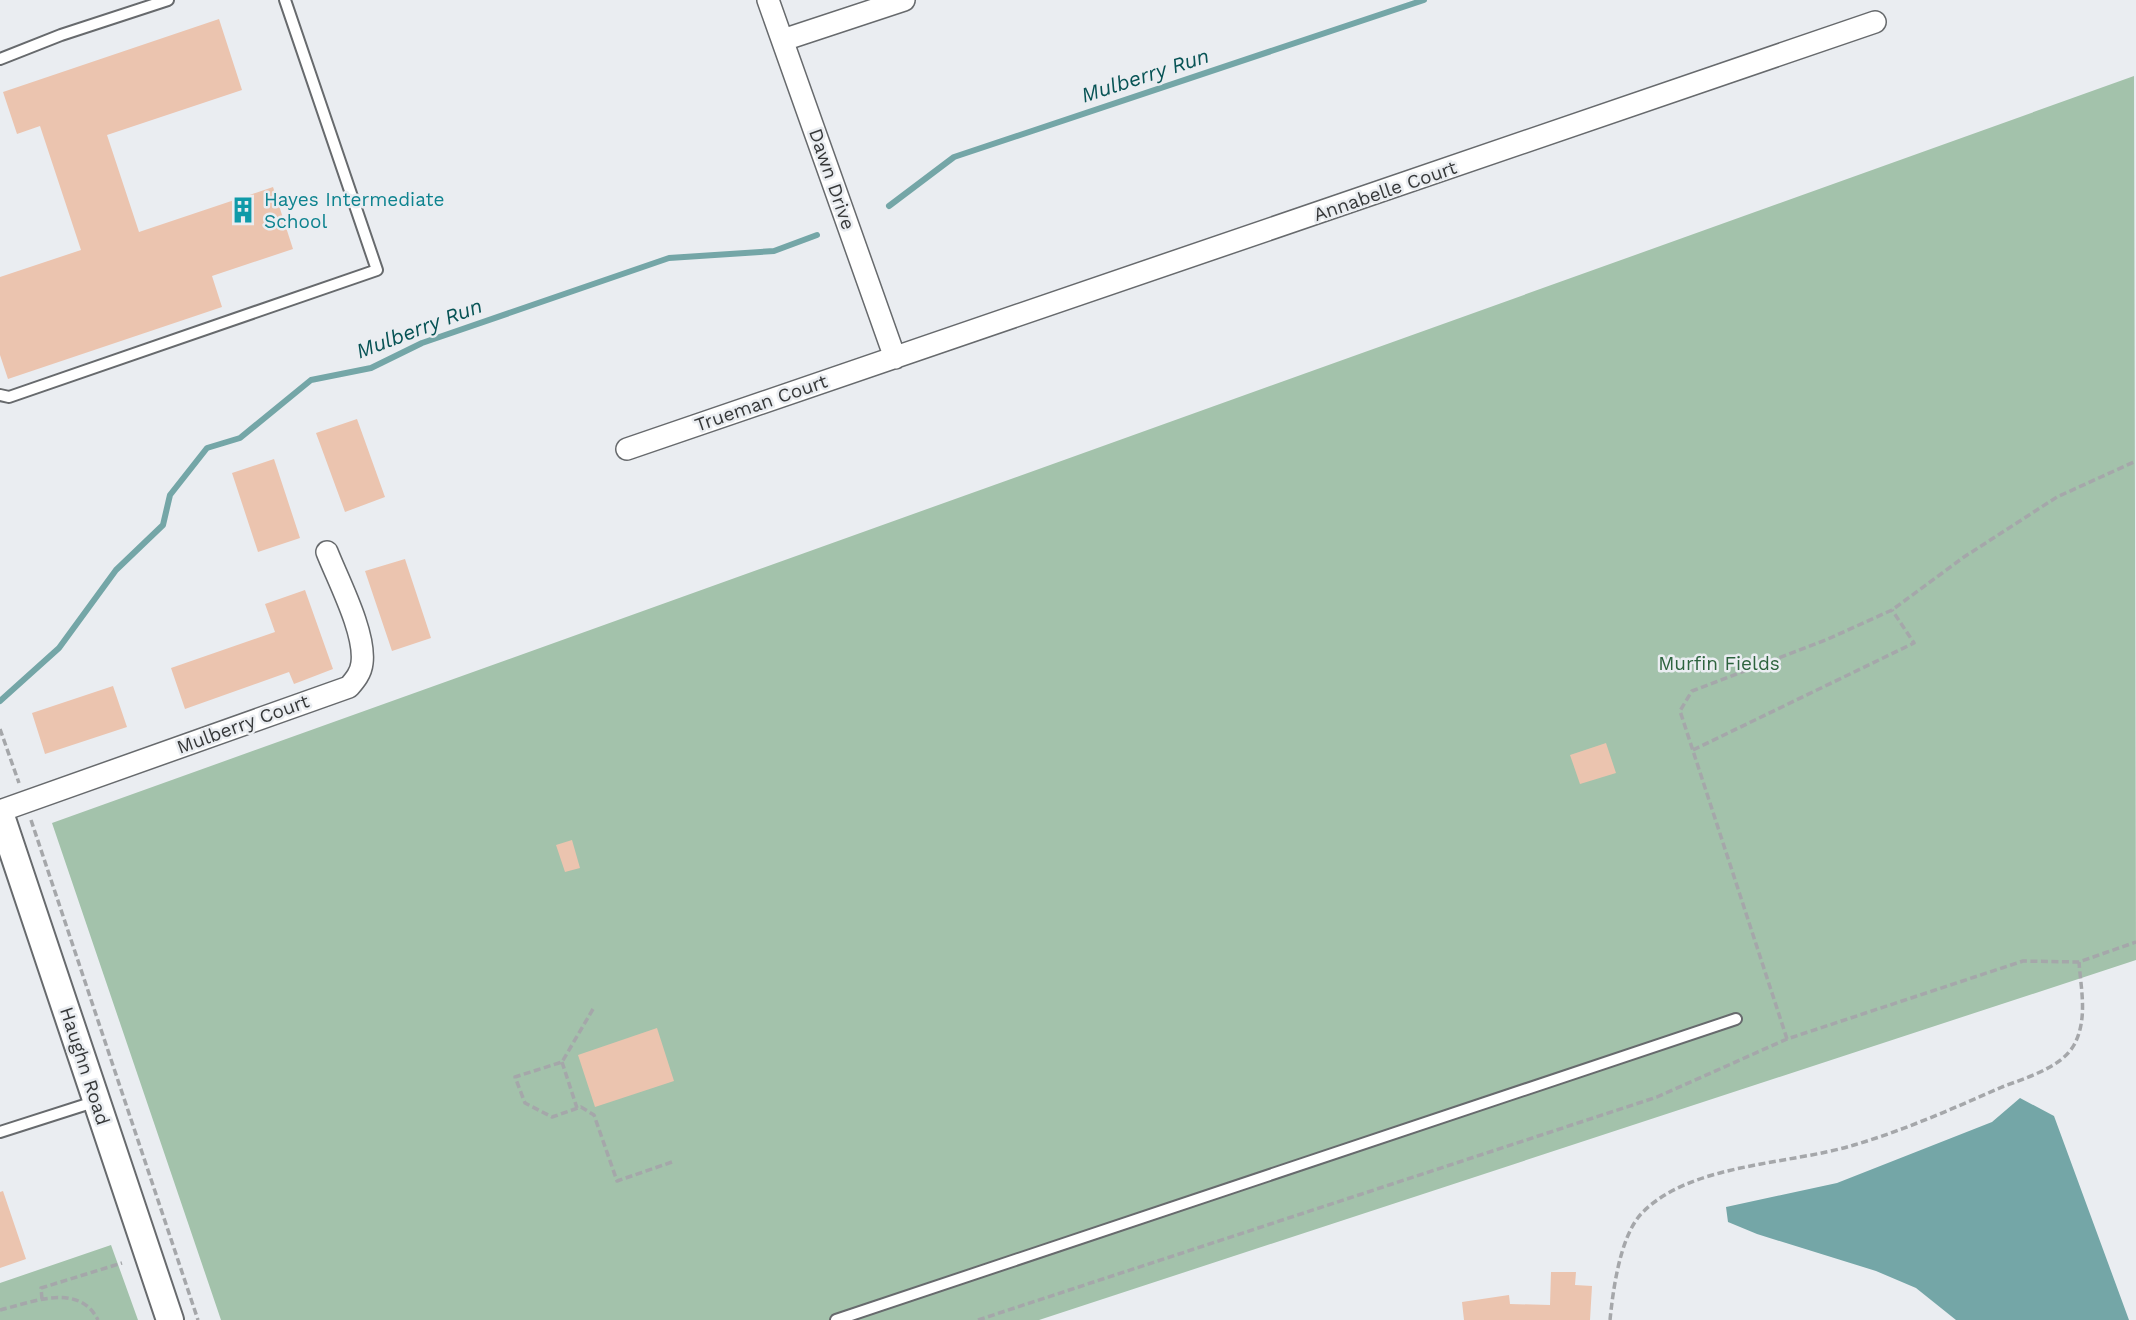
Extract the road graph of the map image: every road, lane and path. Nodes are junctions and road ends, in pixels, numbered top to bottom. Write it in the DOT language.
graph roads {
  1 [pos="168,0"];
  2 [pos="285,0"];
  3 [pos="768,0"];
  4 [pos="904,0"];
  5 [pos="1875,22"];
  6 [pos="783,40"];
  7 [pos="0,59"];
  8 [pos="895,358"];
  9 [pos="0,395"];
  10 [pos="627,449"];
  11 [pos="2136,461"];
  12 [pos="327,552"];
  13 [pos="1892,610"];
  14 [pos="0,729"];
  15 [pos="1693,750"];
  16 [pos="25,802"];
  17 [pos="0,811"];
  18 [pos="2136,942"];
  19 [pos="2079,962"];
  20 [pos="593,1009"];
  21 [pos="1736,1019"];
  22 [pos="1787,1039"];
  23 [pos="562,1062"];
  24 [pos="97,1101"];
  25 [pos="577,1108"];
  26 [pos="0,1132"];
  27 [pos="672,1162"];
  28 [pos="122,1263"];
  29 [pos="42,1300"];
  30 [pos="0,1310"];
  31 [pos="99,1320"];
  32 [pos="170,1320"];
  33 [pos="198,1320"];
  34 [pos="836,1320"];
  35 [pos="978,1320"];
  36 [pos="1609,1320"];
  1 -- 7 [label="lane"];
  2 -- 9 [label="lane"];
  3 -- 6 [label="street, Dawn Drive"];
  4 -- 6 [label="street"];
  5 -- 8 [label="street, Annabelle Court"];
  6 -- 8 [label="street, Dawn Drive"];
  8 -- 10 [label="street, Trueman Court"];
  11 -- 13 [label="path"];
  12 -- 16 [label="street, Mulberry Court"];
  13 -- 15 [label="path"];
  13 -- 15 [label="path"];
  14 -- 16 [label="path"];
  15 -- 22 [label="path"];
  16 -- 17 [label="street, Mulberry Court"];
  16 -- 33 [label="path"];
  17 -- 24 [label="street, Haughn Road"];
  18 -- 19 [label="path"];
  19 -- 22 [label="path"];
  19 -- 36 [label="path"];
  20 -- 23 [label="path"];
  21 -- 34 [label="lane"];
  22 -- 35 [label="path"];
  23 -- 25 [label="path"];
  23 -- 25 [label="path"];
  24 -- 26 [label="lane"];
  24 -- 32 [label="street, Haughn Road"];
  25 -- 27 [label="path"];
  28 -- 29 [label="path"];
  29 -- 30 [label="path"];
  29 -- 31 [label="path"];
}
